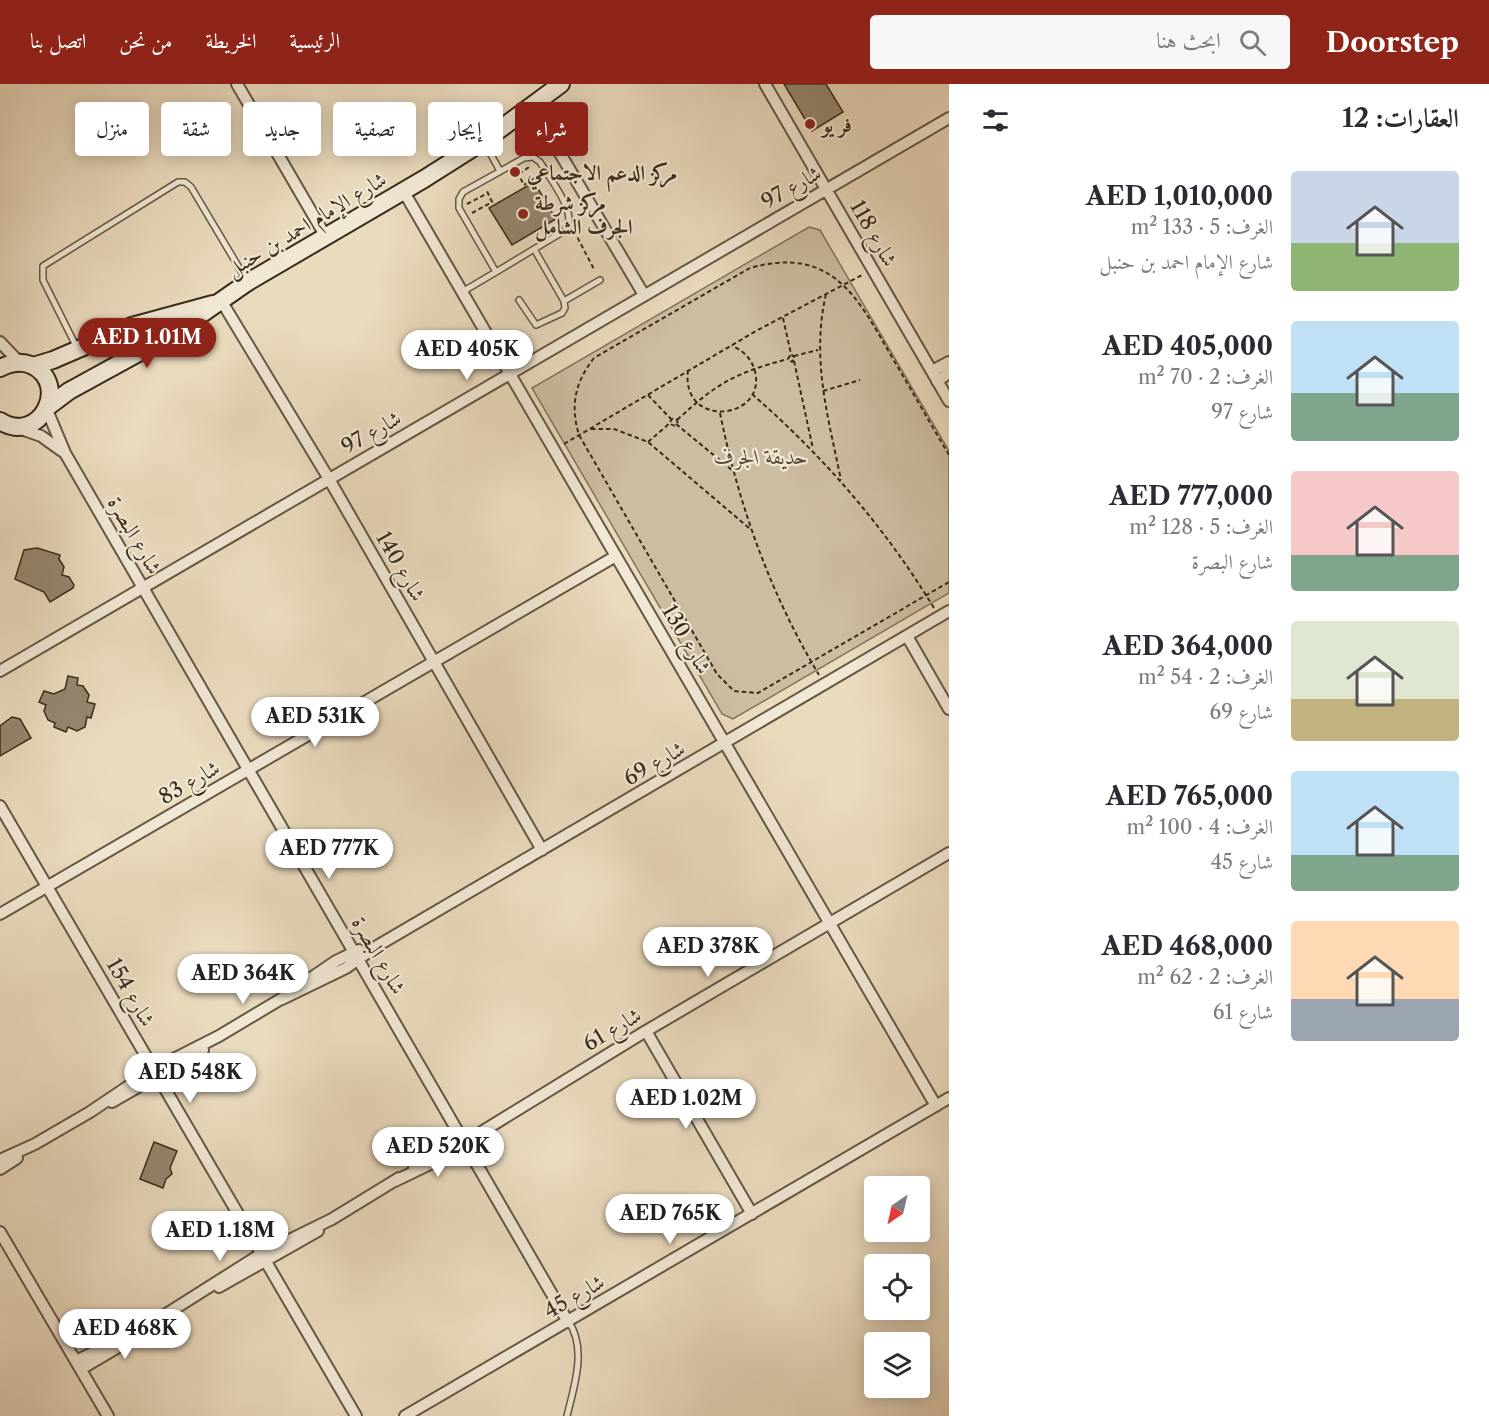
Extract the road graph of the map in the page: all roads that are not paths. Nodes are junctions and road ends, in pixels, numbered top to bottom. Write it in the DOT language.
graph roads {
  1 [pos="237,84"];
  2 [pos="561,84"];
  3 [pos="765,84"];
  4 [pos="537,102"];
  5 [pos="949,118"];
  6 [pos="460,156"];
  7 [pos="492,156"];
  8 [pos="562,156"];
  9 [pos="500,171"];
  10 [pos="826,190"];
  11 [pos="404,192"];
  12 [pos="326,237"];
  13 [pos="534,249"];
  14 [pos="496,272"];
  15 [pos="600,280"];
  16 [pos="248,282"];
  17 [pos="462,292"];
  18 [pos="644,295"];
  19 [pos="519,300"];
  20 [pos="564,301"];
  21 [pos="222,302"];
  22 [pos="0,342"];
  23 [pos="76,348"];
  24 [pos="949,362"];
  25 [pos="26,364"];
  26 [pos="0,368"];
  27 [pos="510,373"];
  28 [pos="949,373"];
  29 [pos="934,376"];
  30 [pos="949,401"];
  31 [pos="48,408"];
  32 [pos="4,424"];
  33 [pos="65,453"];
  34 [pos="329,479"];
  35 [pos="616,556"];
  36 [pos="143,587"];
  37 [pos="944,614"];
  38 [pos="907,636"];
  39 [pos="434,662"];
  40 [pos="0,671"];
  41 [pos="948,705"];
  42 [pos="725,743"];
  43 [pos="249,770"];
  44 [pos="0,806"];
  45 [pos="542,850"];
  46 [pos="949,853"];
  47 [pos="47,887"];
  48 [pos="0,914"];
  49 [pos="830,923"];
  50 [pos="356,956"];
  51 [pos="646,1031"];
  52 [pos="156,1073"];
  53 [pos="949,1098"];
  54 [pos="936,1106"];
  55 [pos="464,1142"];
  56 [pos="35,1144"];
  57 [pos="0,1160"];
  58 [pos="0,1169"];
  59 [pos="752,1214"];
  60 [pos="0,1232"];
  61 [pos="264,1258"];
  62 [pos="568,1322"];
  63 [pos="78,1365"];
  64 [pos="108,1416"];
  65 [pos="356,1416"];
  66 [pos="405,1416"];
  67 [pos="567,1416"];
  1 -- 12 [label="street"];
  2 -- 4 [label="street, شارع الإمام احمد بن حنبل"];
  3 -- 10 [label="street, شارع 118"];
  5 -- 10 [label="street, شارع 97"];
  6 -- 11 [label="street, شارع الإمام احمد بن حنبل"];
  7 -- 9 [label="lane"];
  8 -- 18 [label="street"];
  9 -- 13 [label="lane"];
  9 -- 14 [label="lane"];
  10 -- 18 [label="street, شارع 97"];
  10 -- 29 [label="street, شارع 118"];
  11 -- 12 [label="street, شارع الإمام احمد بن حنبل"];
  11 -- 17 [label="street, شارع 130"];
  12 -- 16 [label="street, شارع الإمام احمد بن حنبل"];
  13 -- 14 [label="lane"];
  13 -- 20 [label="lane"];
  14 -- 17 [label="lane"];
  15 -- 20 [label="lane"];
  16 -- 21 [label="street, شارع الإمام احمد بن حنبل"];
  16 -- 23 [label="lane"];
  17 -- 27 [label="street, شارع 130"];
  18 -- 27 [label="street, شارع 97"];
  19 -- 20 [label="lane"];
  21 -- 23 [label="street, شارع الإمام احمد بن حنبل"];
  21 -- 31 [label="street, شارع الإمام احمد بن حنبل"];
  21 -- 34 [label="street, شارع 140"];
  22 -- 25 [label="street"];
  23 -- 25 [label="street, شارع الإمام احمد بن حنبل"];
  24 -- 29 [label="street"];
  25 -- 26 [label="street, شارع الإمام احمد بن حنبل"];
  25 -- 31 [label="street"];
  27 -- 34 [label="street, شارع 97"];
  27 -- 35 [label="street, شارع 130"];
  28 -- 29 [label="street"];
  29 -- 30 [label="street, شارع 118"];
  31 -- 32 [label="street, شارع الإمام احمد بن حنبل"];
  31 -- 33 [label="street, شارع البصرة"];
  32 -- 33 [label="street, شارع البصرة"];
  33 -- 36 [label="street, شارع البصرة"];
  34 -- 36 [label="street, شارع 97"];
  34 -- 39 [label="street, شارع 140"];
  35 -- 39 [label="street, شارع 83"];
  35 -- 42 [label="street, شارع 130"];
  36 -- 40 [label="street, شارع 97"];
  36 -- 43 [label="street, شارع البصرة"];
  37 -- 38 [label="street, شارع 69"];
  38 -- 41 [label="street"];
  38 -- 42 [label="street, شارع 69"];
  39 -- 43 [label="street, شارع 83"];
  39 -- 45 [label="street, شارع 140"];
  42 -- 45 [label="street, شارع 69"];
  42 -- 49 [label="street, شارع 130"];
  43 -- 47 [label="street, شارع 83"];
  43 -- 50 [label="street, شارع البصرة"];
  44 -- 47 [label="street, شارع 154"];
  45 -- 50 [label="street, شارع 69"];
  46 -- 49 [label="street, شارع 61"];
  47 -- 48 [label="street, شارع 83"];
  47 -- 52 [label="street, شارع 154"];
  49 -- 51 [label="street, شارع 61"];
  49 -- 54 [label="street, شارع 130"];
  50 -- 52 [label="street, شارع 69"];
  50 -- 55 [label="street, شارع البصرة"];
  51 -- 55 [label="street, شارع 61"];
  51 -- 59 [label="street"];
  52 -- 56 [label="street, شارع 69"];
  52 -- 61 [label="street, شارع 154"];
  53 -- 54 [label="street, شارع 45"];
  54 -- 59 [label="street, شارع 45"];
  55 -- 61 [label="street, شارع 61"];
  55 -- 62 [label="street, شارع البصرة"];
  56 -- 57 [label="street, شارع 69"];
  56 -- 58 [label="street, شارع 69"];
  59 -- 62 [label="street, شارع 45"];
  60 -- 63 [label="street"];
  61 -- 63 [label="street, شارع 61"];
  61 -- 65 [label="street, شارع 154"];
  62 -- 66 [label="street, شارع 45"];
  62 -- 67 [label="lane"];
  63 -- 64 [label="street"];
}
